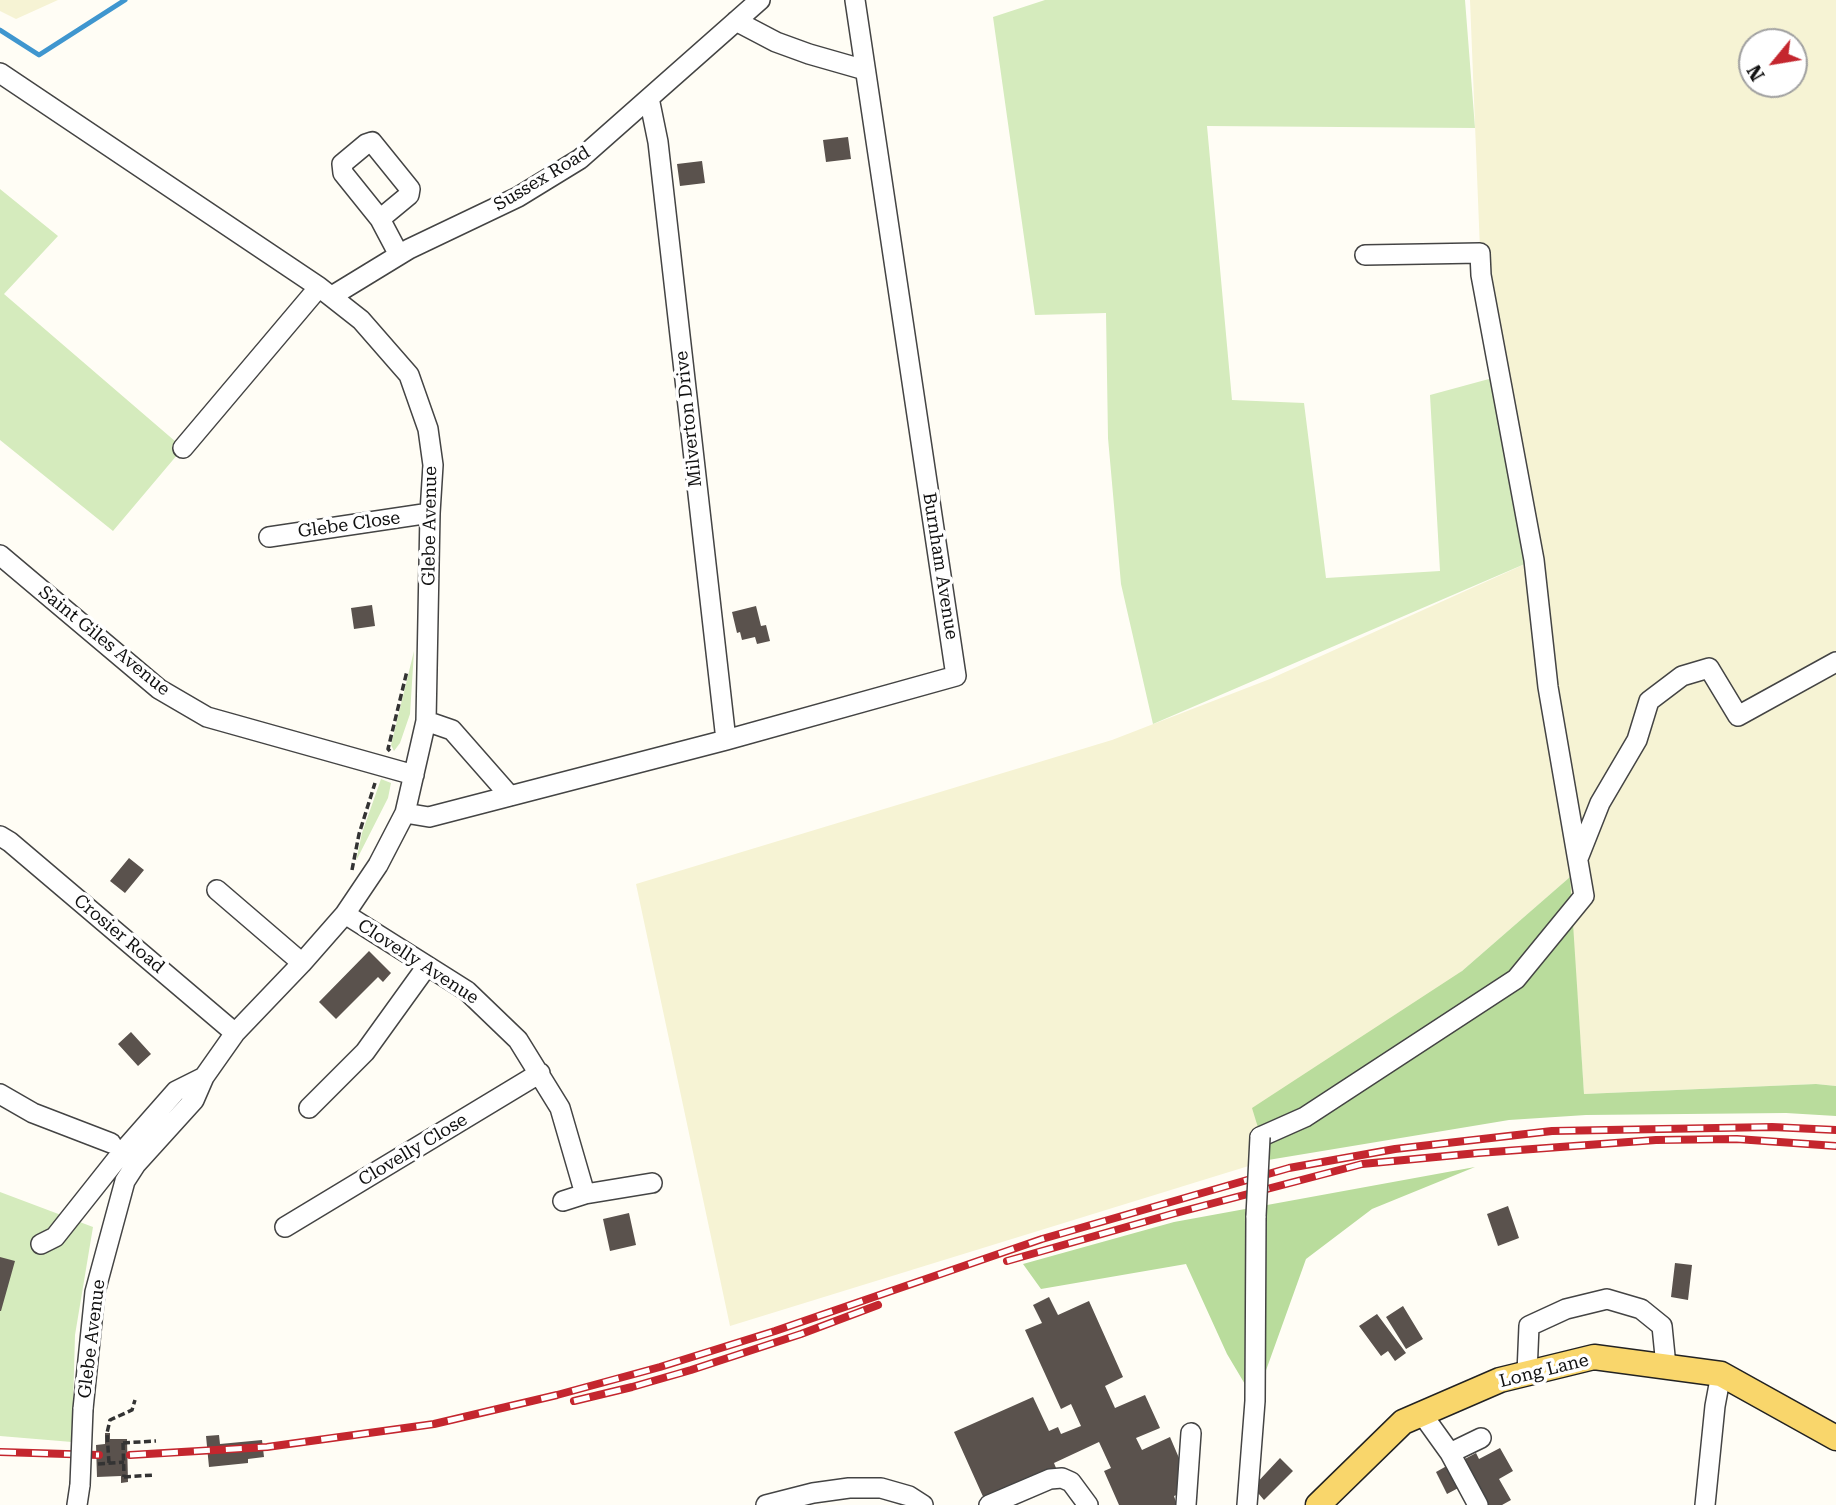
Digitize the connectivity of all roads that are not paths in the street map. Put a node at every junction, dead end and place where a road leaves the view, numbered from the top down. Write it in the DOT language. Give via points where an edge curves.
graph roads {
  1 [pos="761,0"];
  2 [pos="855,0"];
  3 [pos="736,22"];
  4 [pos="865,70"];
  5 [pos="0,73"];
  6 [pos="649,98"];
  7 [pos="380,219"];
  8 [pos="399,255"];
  9 [pos="1365,255"];
  10 [pos="325,292"];
  11 [pos="183,448"];
  12 [pos="429,513"];
  13 [pos="269,537"];
  14 [pos="0,555"];
  15 [pos="1836,662"];
  16 [pos="426,721"];
  17 [pos="726,740"];
  18 [pos="414,775"];
  19 [pos="510,796"];
  20 [pos="405,813"];
  21 [pos="0,836"];
  22 [pos="1579,857"];
  23 [pos="218,890"];
  24 [pos="345,914"];
  25 [pos="302,964"];
  26 [pos="427,966"];
  27 [pos="235,1034"];
  28 [pos="540,1073"];
  29 [pos="204,1077"];
  30 [pos="0,1094"];
  31 [pos="309,1108"];
  32 [pos="111,1143"];
  33 [pos="652,1183"];
  34 [pos="585,1194"];
  35 [pos="563,1201"];
  36 [pos="285,1227"];
  37 [pos="41,1244"];
  38 [pos="1666,1366"];
  39 [pos="1528,1373"];
  40 [pos="1721,1374"];
  41 [pos="1422,1414"];
  42 [pos="1191,1433"];
  43 [pos="1480,1438"];
  44 [pos="1836,1438"];
  45 [pos="1450,1453"];
  46 [pos="79,1495"];
  47 [pos="766,1505"];
  48 [pos="923,1505"];
  49 [pos="989,1505"];
  50 [pos="1088,1505"];
  51 [pos="1186,1505"];
  52 [pos="1247,1505"];
  53 [pos="1318,1505"];
  54 [pos="1478,1505"];
  55 [pos="1705,1505"];
  1 -- 3 [label="street, Sussex Road"];
  2 -- 4 [label="street, Burnham Avenue"];
  3 -- 4 [label="street" via="776,42"];
  3 -- 6 [label="street, Sussex Road"];
  4 -- 17 [label="street, Burnham Avenue" via="956,676"];
  5 -- 10 [label="street, Glebe Avenue"];
  6 -- 8 [label="street, Sussex Road" via="580,159 518,197"];
  6 -- 17 [label="street, Milverton Drive" via="658,142"];
  7 -- 8 [label="street"];
  8 -- 10 [label="street, Sussex Road"];
  9 -- 22 [label="street" via="1480,253 1534,559 1548,687"];
  10 -- 11 [label="street, Sussex Road"];
  10 -- 12 [label="street, Glebe Avenue" via="361,320 409,375 428,429 433,465"];
  12 -- 13 [label="street, Glebe Close"];
  12 -- 16 [label="street, Glebe Avenue"];
  14 -- 18 [label="street, Saint Giles Avenue" via="159,689 207,717"];
  15 -- 22 [label="street" via="1738,716 1709,668 1682,676 1649,701 1637,740 1600,803"];
  16 -- 18 [label="street, Glebe Avenue"];
  16 -- 19 [label="street" via="452,730"];
  17 -- 19 [label="street, Burnham Avenue"];
  18 -- 20 [label="street, Glebe Avenue"];
  19 -- 20 [label="street, Burnham Avenue" via="429,817"];
  20 -- 24 [label="street, Glebe Avenue"];
  21 -- 27 [label="street, Crosier Road"];
  22 -- 52 [label="street, bridge" via="1584,897 1516,979 1305,1117 1260,1137 1255,1401"];
  23 -- 25 [label="street"];
  24 -- 25 [label="street, Glebe Avenue"];
  24 -- 26 [label="street, Clovelly Avenue"];
  25 -- 27 [label="street, Glebe Avenue"];
  26 -- 28 [label="street, Clovelly Avenue" via="495,1015"];
  26 -- 31 [label="street" via="365,1052"];
  27 -- 29 [label="street, Glebe Avenue"];
  28 -- 34 [label="street, Clovelly Avenue" via="560,1108"];
  28 -- 36 [label="street, Clovelly Close"];
  29 -- 37 [label="street, Glebe Avenue" via="176,1091 55,1237"];
  29 -- 46 [label="street, Glebe Avenue, bridge" via="194,1100 125,1181 95,1292"];
  30 -- 32 [label="street" via="33,1113"];
  33 -- 34 [label="street"];
  34 -- 35 [label="street"];
  38 -- 39 [label="main road, Long Lane" via="1594,1357"];
  38 -- 39 [label="street" via="1662,1326 1641,1308 1607,1299 1566,1309 1529,1326"];
  38 -- 40 [label="main road, Long Lane"];
  39 -- 41 [label="main road, Long Lane" via="1500,1380"];
  40 -- 44 [label="main road, Long Lane"];
  40 -- 55 [label="street"];
  41 -- 45 [label="street"];
  41 -- 53 [label="main road, Long Lane" via="1403,1422"];
  42 -- 51 [label="street"];
  43 -- 45 [label="street"];
  45 -- 54 [label="street"];
  47 -- 48 [label="street" via="849,1488 881,1488"];
  49 -- 50 [label="street" via="1062,1478 1071,1482"];
}
